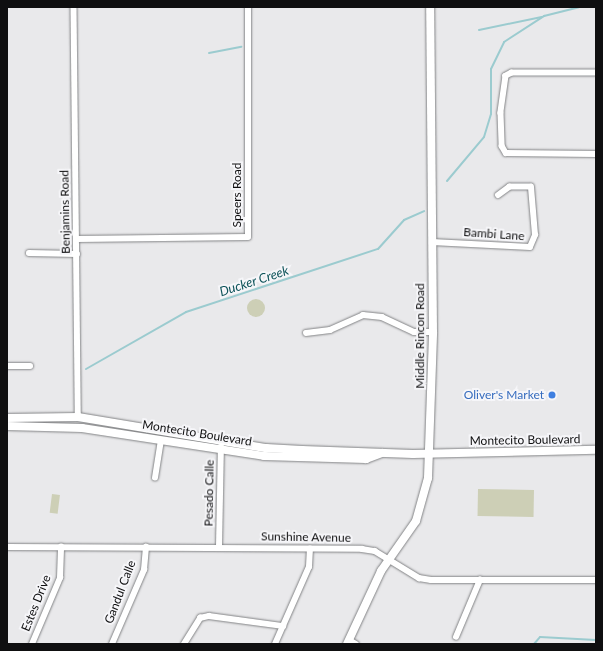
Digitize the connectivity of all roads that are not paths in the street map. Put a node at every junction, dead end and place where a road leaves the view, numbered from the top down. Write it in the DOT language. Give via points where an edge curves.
graph roads {
  1 [pos="74,7"];
  2 [pos="248,7"];
  3 [pos="430,7"];
  4 [pos="596,73"];
  5 [pos="596,154"];
  6 [pos="499,195"];
  7 [pos="77,239"];
  8 [pos="432,242"];
  9 [pos="29,253"];
  10 [pos="77,254"];
  11 [pos="433,332"];
  12 [pos="306,333"];
  13 [pos="7,366"];
  14 [pos="30,366"];
  15 [pos="78,417"];
  16 [pos="7,418"];
  17 [pos="7,426"];
  18 [pos="161,440"];
  19 [pos="221,445"];
  20 [pos="596,450"];
  21 [pos="430,453"];
  22 [pos="155,478"];
  23 [pos="7,547"];
  24 [pos="61,547"];
  25 [pos="146,547"];
  26 [pos="219,547"];
  27 [pos="310,549"];
  28 [pos="389,559"];
  29 [pos="480,580"];
  30 [pos="596,580"];
  31 [pos="283,626"];
  32 [pos="456,637"];
  33 [pos="351,643"];
  34 [pos="32,644"];
  35 [pos="112,644"];
  36 [pos="184,644"];
  37 [pos="275,644"];
  1 -- 7 [label="street, Benjamins Road"];
  2 -- 7 [label="street, Speers Road" via="248,237"];
  3 -- 8 [label="main road, Middle Rincon Road"];
  4 -- 5 [label="street" via="506,76 501,113 502,146 509,154"];
  6 -- 8 [label="street, Bambi Lane" via="510,187 531,187 535,235 530,247"];
  7 -- 10 [label="street, Benjamins Road"];
  8 -- 11 [label="main road, Middle Rincon Road"];
  9 -- 10 [label="street"];
  10 -- 15 [label="street, Benjamins Road"];
  11 -- 12 [label="street" via="414,332 382,317 363,315 330,330"];
  11 -- 21 [label="main road, Middle Rincon Road"];
  13 -- 14 [label="street"];
  15 -- 16 [label="main road, Montecito Boulevard"];
  15 -- 19 [label="main road, Montecito Boulevard"];
  17 -- 18 [label="main road, Montecito Boulevard" via="82,428"];
  18 -- 19 [label="main road, Montecito Boulevard"];
  18 -- 22 [label="street"];
  19 -- 21 [label="main road, Montecito Boulevard" via="310,458 366,459 382,453"];
  19 -- 26 [label="street, Pesado Calle"];
  20 -- 21 [label="main road, Montecito Boulevard"];
  21 -- 28 [label="main road, Middle Rincon Road" via="423,506"];
  23 -- 24 [label="street, Sunshine Avenue"];
  24 -- 25 [label="street, Sunshine Avenue"];
  24 -- 34 [label="street, Estes Drive" via="60,578"];
  25 -- 26 [label="street, Sunshine Avenue"];
  25 -- 35 [label="street, Gandul Calle" via="144,570"];
  26 -- 27 [label="street, Sunshine Avenue"];
  27 -- 28 [label="street, Sunshine Avenue" via="362,549"];
  27 -- 31 [label="street" via="308,567"];
  28 -- 29 [label="street, Sunshine Avenue" via="419,578"];
  28 -- 33 [label="main road, Middle Rincon Road"];
  29 -- 30 [label="street, Sunshine Avenue"];
  29 -- 32 [label="street"];
  31 -- 36 [label="street" via="209,616 200,618"];
  31 -- 37 [label="street"];
}
